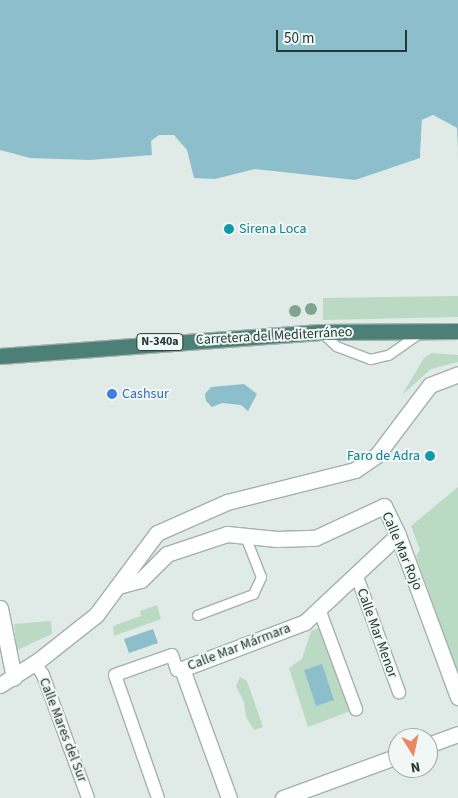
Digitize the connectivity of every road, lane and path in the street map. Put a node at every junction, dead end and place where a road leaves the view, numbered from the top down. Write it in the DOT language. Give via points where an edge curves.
graph roads {
  1 [pos="422,331"];
  2 [pos="458,331"];
  3 [pos="320,332"];
  4 [pos="0,356"];
  5 [pos="458,374"];
  6 [pos="398,535"];
  7 [pos="245,536"];
  8 [pos="356,574"];
  9 [pos="118,586"];
  10 [pos="0,608"];
  11 [pos="319,609"];
  12 [pos="197,616"];
  13 [pos="35,663"];
  14 [pos="182,669"];
  15 [pos="14,678"];
  16 [pos="0,685"];
  17 [pos="399,692"];
  18 [pos="458,697"];
  19 [pos="356,709"];
  20 [pos="458,734"];
  21 [pos="438,741"];
  22 [pos="388,760"];
  23 [pos="88,798"];
  24 [pos="158,798"];
  25 [pos="229,798"];
  26 [pos="283,798"];
  1 -- 2 [label="highway, Carretera del Mediterráneo / N-340a"];
  1 -- 3 [label="highway, Carretera del Mediterráneo / N-340a"];
  1 -- 3 [label="lane" via="394,352 370,359 336,346"];
  3 -- 4 [label="highway, Carretera del Mediterráneo / N-340a"];
  5 -- 9 [label="street" via="430,386 378,455 356,470 227,502 157,533"];
  6 -- 7 [label="street, Calle Mar Rojo" via="384,506 315,538"];
  6 -- 8 [label="street, Calle Mar Mármara"];
  6 -- 18 [label="street, Calle Mar Rojo"];
  7 -- 9 [label="street, Calle Mar Rojo" via="227,534 167,554 140,580"];
  7 -- 12 [label="lane" via="261,577 253,594"];
  8 -- 11 [label="street, Calle Mar Mármara"];
  8 -- 17 [label="street, Calle Mar Menor"];
  9 -- 13 [label="street" via="96,615"];
  10 -- 15 [label="street"];
  11 -- 14 [label="street, Calle Mar Mármara" via="305,622"];
  11 -- 19 [label="street"];
  13 -- 15 [label="street"];
  13 -- 23 [label="street, Calle Mares del Sur" via="43,676"];
  14 -- 24 [label="street" via="177,670 172,655 115,675"];
  14 -- 25 [label="street, Calle Mar Mármara"];
  15 -- 16 [label="street"];
  20 -- 21 [label="street"];
  22 -- 26 [label="street"];
}
